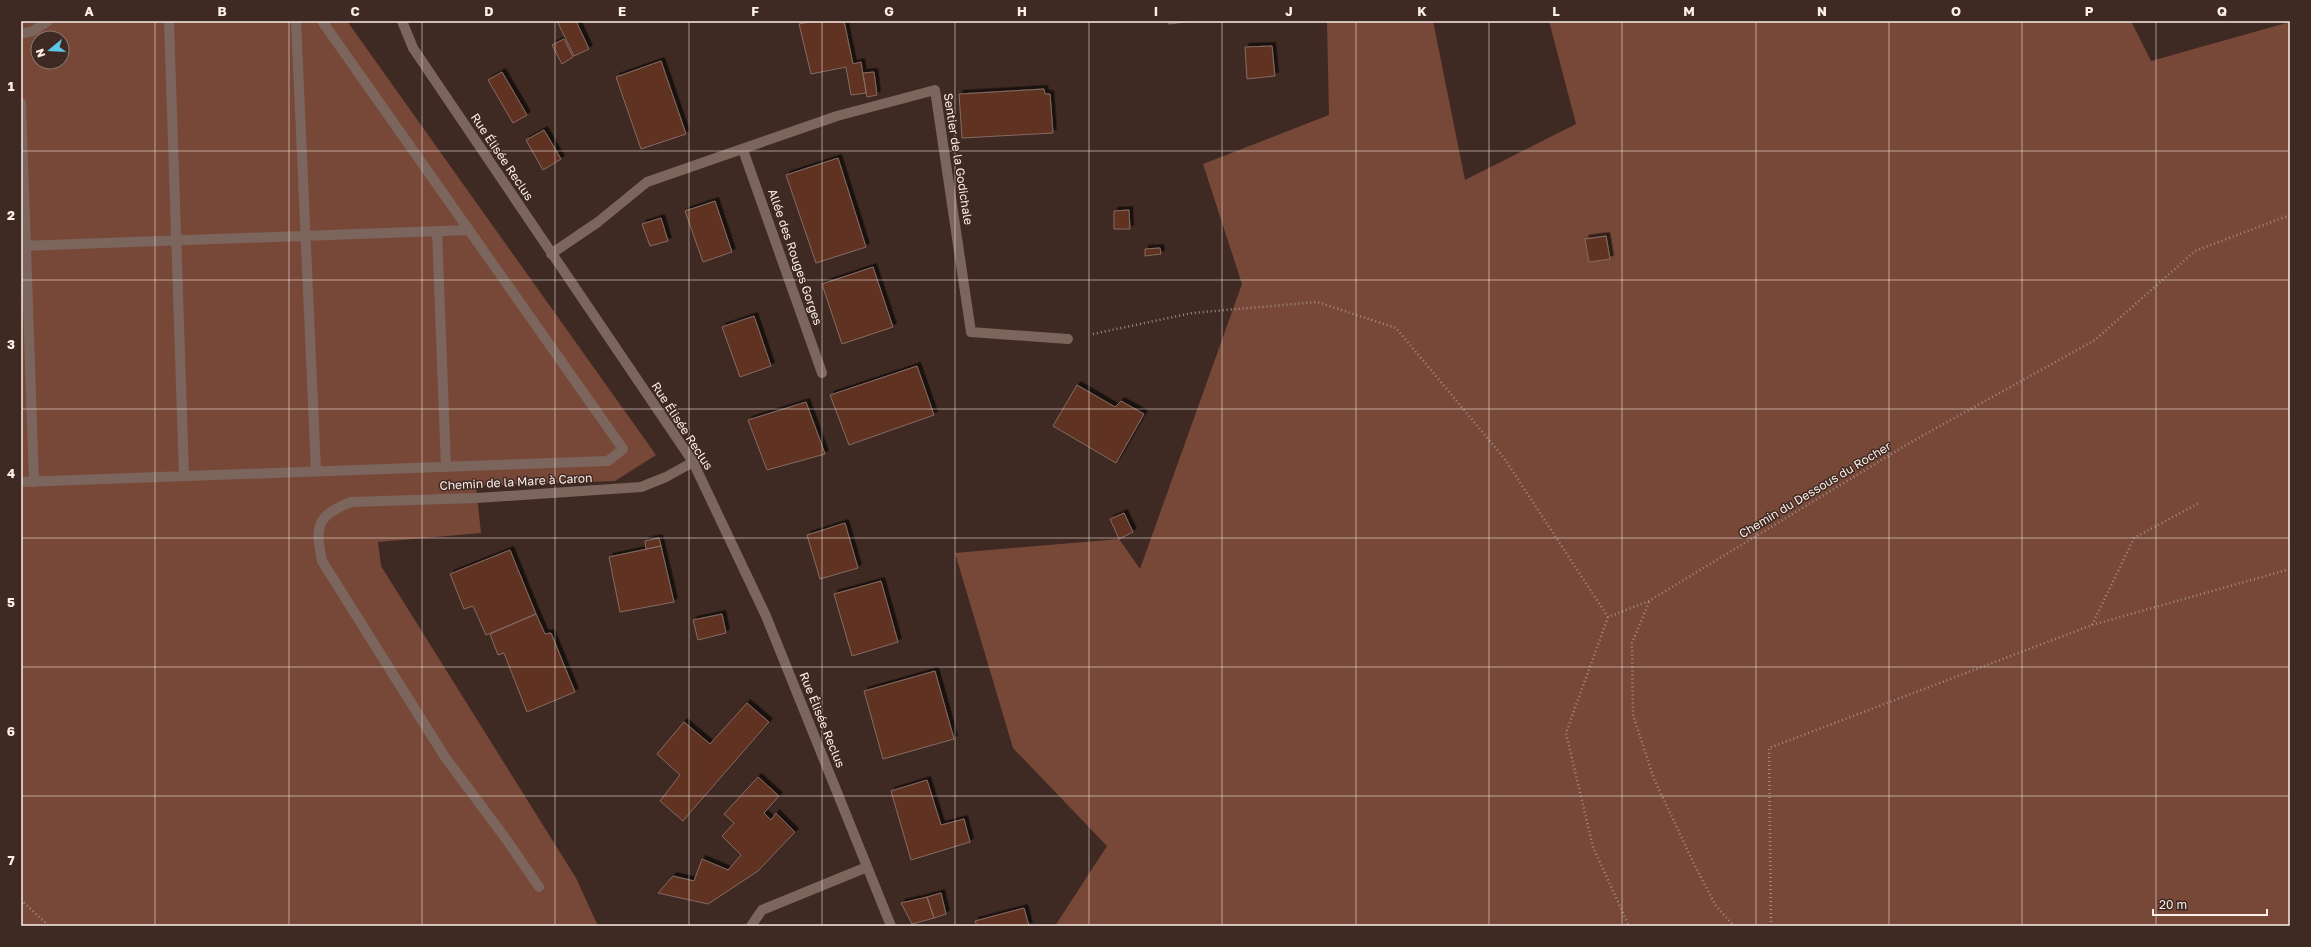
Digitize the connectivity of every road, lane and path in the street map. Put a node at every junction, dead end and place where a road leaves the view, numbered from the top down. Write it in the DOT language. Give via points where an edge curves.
graph roads {
  1 [pos="48,21"];
  2 [pos="169,21"];
  3 [pos="296,21"];
  4 [pos="322,21"];
  5 [pos="402,21"];
  6 [pos="21,34"];
  7 [pos="21,103"];
  8 [pos="743,150"];
  9 [pos="2290,216"];
  10 [pos="469,230"];
  11 [pos="437,232"];
  12 [pos="306,236"];
  13 [pos="176,241"];
  14 [pos="24,246"];
  15 [pos="551,254"];
  16 [pos="1068,339"];
  17 [pos="822,373"];
  18 [pos="693,462"];
  19 [pos="446,467"];
  20 [pos="316,472"];
  21 [pos="184,476"];
  22 [pos="21,482"];
  23 [pos="34,482"];
  24 [pos="2200,503"];
  25 [pos="2290,569"];
  26 [pos="1649,601"];
  27 [pos="1608,617"];
  28 [pos="2092,625"];
  29 [pos="867,867"];
  30 [pos="539,887"];
  31 [pos="21,900"];
  32 [pos="49,926"];
  33 [pos="751,926"];
  34 [pos="891,926"];
  35 [pos="1629,926"];
  36 [pos="1734,926"];
  37 [pos="1771,926"];
  1 -- 6 [label="street" via="33,31"];
  2 -- 13 [label="street"];
  3 -- 12 [label="street"];
  4 -- 10 [label="street"];
  5 -- 15 [label="street, Rue Élisée Reclus" via="413,48"];
  7 -- 14 [label="street"];
  8 -- 15 [label="street, Sentier de la Godichale" via="647,182 598,222"];
  8 -- 16 [label="street, Sentier de la Godichale" via="837,116 935,90 971,332"];
  8 -- 17 [label="street, Allée des Rouges Gorges"];
  9 -- 26 [label="path, Chemin du Dessous du Rocher" via="2195,251 2095,340 1913,440"];
  10 -- 11 [label="street"];
  10 -- 19 [label="street" via="623,449 608,461"];
  11 -- 12 [label="street"];
  11 -- 19 [label="street"];
  12 -- 13 [label="street"];
  12 -- 20 [label="street"];
  13 -- 14 [label="street"];
  13 -- 21 [label="street"];
  14 -- 23 [label="street"];
  15 -- 18 [label="street, Rue Élisée Reclus"];
  16 -- 27 [label="path" via="1192,312 1317,302 1396,328 1504,458"];
  18 -- 29 [label="street, Rue Élisée Reclus" via="766,616"];
  18 -- 30 [label="street, Chemin de la Mare à Caron" via="641,487 477,498 351,502 323,517 319,528 322,561 445,757"];
  19 -- 20 [label="street"];
  20 -- 21 [label="street"];
  21 -- 23 [label="street"];
  22 -- 23 [label="street"];
  24 -- 28 [label="path" via="2134,538"];
  25 -- 28 [label="path"];
  26 -- 27 [label="path, Chemin du Dessous du Rocher"];
  26 -- 36 [label="path" via="1632,642 1633,715 1654,779 1689,853 1716,906"];
  27 -- 35 [label="path" via="1566,732 1593,847"];
  28 -- 37 [label="path" via="1770,748"];
  29 -- 33 [label="street" via="762,910"];
  29 -- 34 [label="street, Rue Élisée Reclus"];
  31 -- 32 [label="path"];
}
